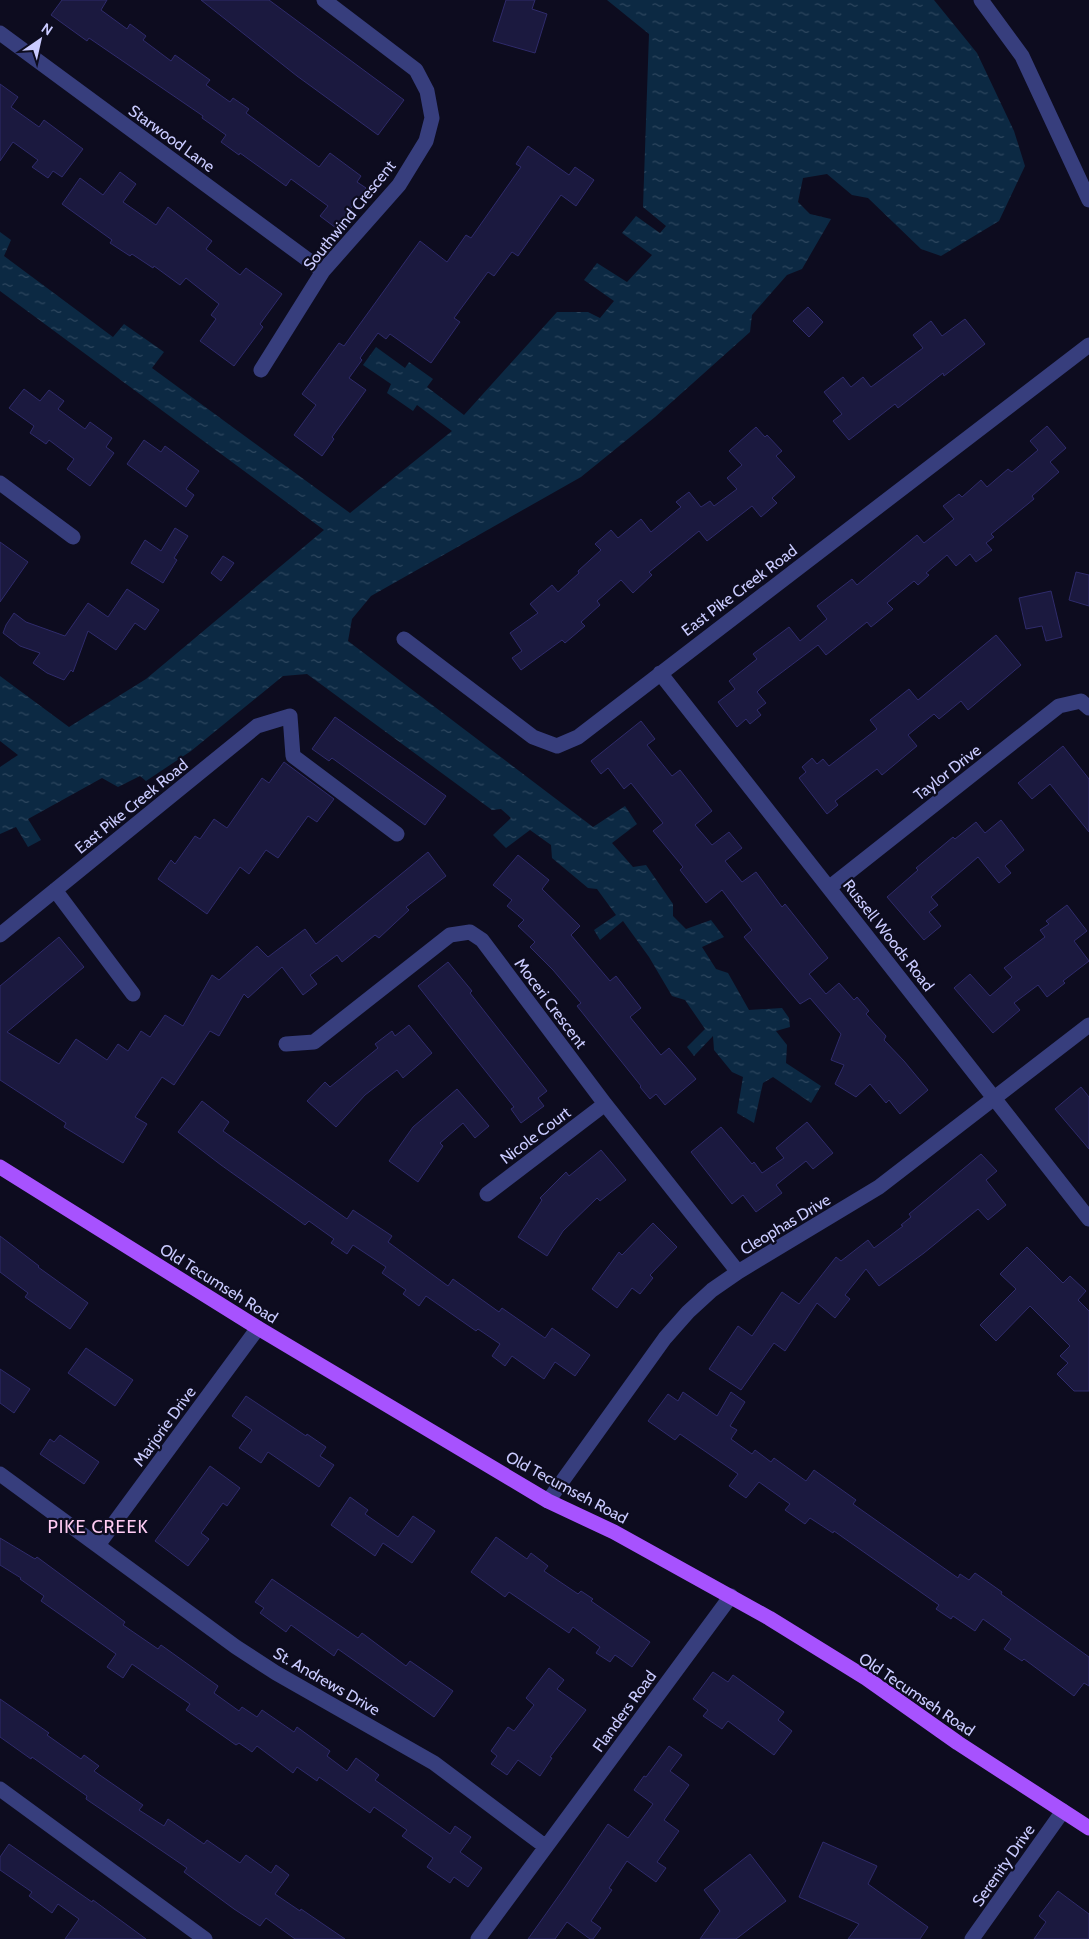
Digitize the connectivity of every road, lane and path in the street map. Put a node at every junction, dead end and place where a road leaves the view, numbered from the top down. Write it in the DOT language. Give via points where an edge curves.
graph roads {
  1 [pos="324,0"];
  2 [pos="981,0"];
  3 [pos="0,33"];
  4 [pos="1089,200"];
  5 [pos="323,271"];
  6 [pos="1089,345"];
  7 [pos="260,370"];
  8 [pos="0,484"];
  9 [pos="73,537"];
  10 [pos="404,640"];
  11 [pos="660,673"];
  12 [pos="1089,708"];
  13 [pos="397,834"];
  14 [pos="830,887"];
  15 [pos="55,890"];
  16 [pos="0,935"];
  17 [pos="134,994"];
  18 [pos="1089,1025"];
  19 [pos="286,1044"];
  20 [pos="994,1099"];
  21 [pos="604,1104"];
  22 [pos="0,1167"];
  23 [pos="487,1194"];
  24 [pos="1089,1219"];
  25 [pos="738,1272"];
  26 [pos="258,1328"];
  27 [pos="0,1474"];
  28 [pos="548,1501"];
  29 [pos="98,1545"];
  30 [pos="731,1596"];
  31 [pos="0,1789"];
  32 [pos="1063,1811"];
  33 [pos="1089,1828"];
  34 [pos="546,1847"];
  35 [pos="205,1939"];
  36 [pos="478,1939"];
  37 [pos="972,1939"];
  1 -- 5 [label="street, Southwind Crescent" via="416,70 427,91 432,118 426,142 400,185"];
  2 -- 4 [label="street" via="1022,56"];
  3 -- 5 [label="street, Starwood Lane"];
  5 -- 7 [label="street, Southwind Crescent"];
  6 -- 11 [label="street, East Pike Creek Road"];
  8 -- 9 [label="street"];
  10 -- 11 [label="street, East Pike Creek Road" via="533,737 557,746 578,737"];
  11 -- 14 [label="street, Russell Woods Road"];
  12 -- 14 [label="street, Taylor Drive" via="1081,701 1059,706"];
  13 -- 15 [label="street, East Pike Creek Road" via="293,756 290,716 257,726"];
  14 -- 20 [label="street, Russell Woods Road"];
  15 -- 16 [label="street, East Pike Creek Road"];
  15 -- 17 [label="street"];
  18 -- 20 [label="street, Cleophas Drive"];
  19 -- 21 [label="street, Moceri Crescent" via="314,1042 450,935 470,932 482,940"];
  20 -- 24 [label="street, Russell Woods Road"];
  20 -- 25 [label="street, Cleophas Drive" via="879,1187"];
  21 -- 23 [label="street, Nicole Court"];
  21 -- 25 [label="street, Moceri Crescent"];
  22 -- 26 [label="main road, Old Tecumseh Road"];
  25 -- 28 [label="street, Cleophas Drive" via="712,1290 665,1338"];
  26 -- 28 [label="main road, Old Tecumseh Road"];
  26 -- 29 [label="street, Marjorie Drive"];
  27 -- 29 [label="street, St. Andrews Drive"];
  28 -- 30 [label="main road, Old Tecumseh Road" via="614,1532"];
  29 -- 34 [label="street, St. Andrews Drive" via="276,1673 434,1763"];
  30 -- 32 [label="main road, Old Tecumseh Road" via="866,1678"];
  30 -- 34 [label="street, Flanders Road"];
  31 -- 35 [label="street"];
  32 -- 33 [label="main road, Old Tecumseh Road"];
  32 -- 37 [label="street, Serenity Drive"];
  34 -- 36 [label="street"];
}
